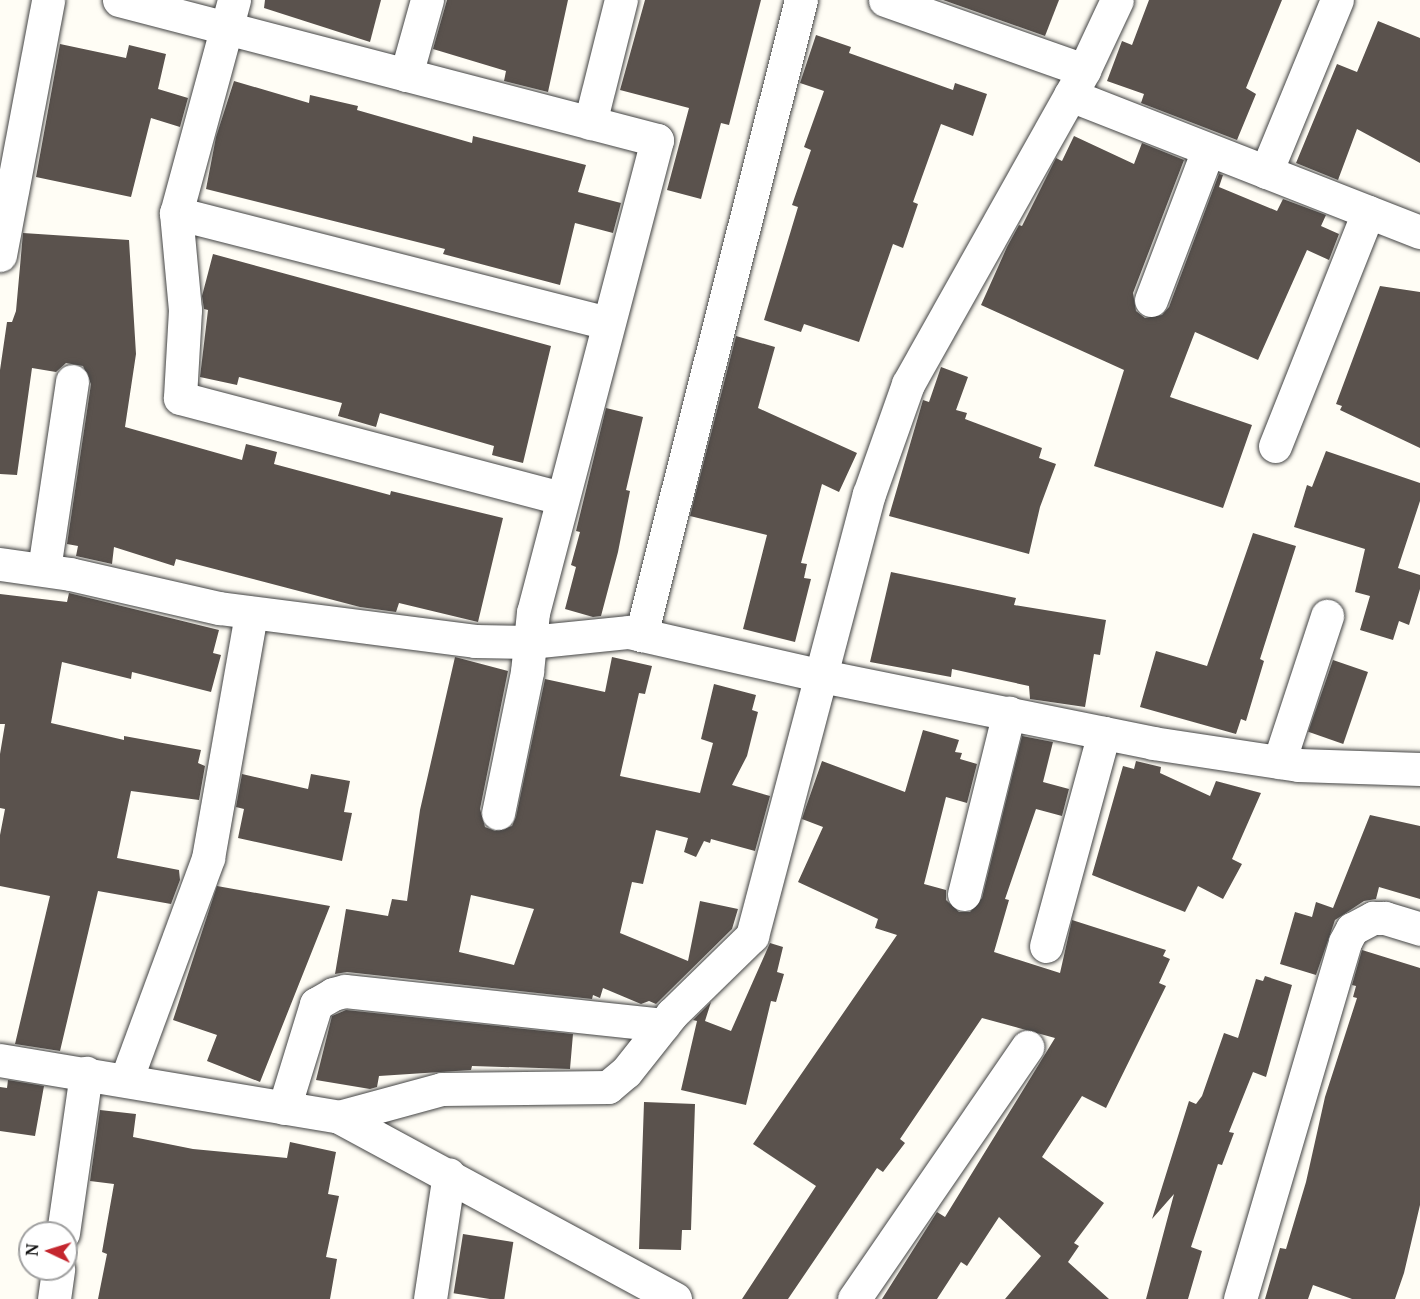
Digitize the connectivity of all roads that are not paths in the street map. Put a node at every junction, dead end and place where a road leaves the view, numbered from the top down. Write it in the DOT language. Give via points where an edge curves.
graph roads {
  1 [pos="48,0"];
  2 [pos="119,0"];
  3 [pos="427,0"];
  4 [pos="621,0"];
  5 [pos="801,0"];
  6 [pos="1118,0"];
  7 [pos="1337,0"];
  8 [pos="902,3"];
  9 [pos="231,14"];
  10 [pos="406,75"];
  11 [pos="1077,82"];
  12 [pos="590,123"];
  13 [pos="1208,150"];
  14 [pos="1266,172"];
  15 [pos="1368,212"];
  16 [pos="176,213"];
  17 [pos="1420,232"];
  18 [pos="0,255"];
  19 [pos="1152,300"];
  20 [pos="608,323"];
  21 [pos="72,381"];
  22 [pos="1275,446"];
  23 [pos="561,498"];
  24 [pos="0,564"];
  25 [pos="44,569"];
  26 [pos="251,613"];
  27 [pos="1327,616"];
  28 [pos="641,635"];
  29 [pos="530,642"];
  30 [pos="822,676"];
  31 [pos="1009,712"];
  32 [pos="1104,733"];
  33 [pos="1279,762"];
  34 [pos="1420,769"];
  35 [pos="498,813"];
  36 [pos="963,894"];
  37 [pos="1420,929"];
  38 [pos="1046,946"];
  39 [pos="663,1025"];
  40 [pos="1027,1047"];
  41 [pos="0,1060"];
  42 [pos="86,1073"];
  43 [pos="126,1080"];
  44 [pos="284,1108"];
  45 [pos="339,1117"];
  46 [pos="449,1174"];
  47 [pos="65,1221"];
  48 [pos="56,1281"];
  49 [pos="54,1299"];
  50 [pos="430,1299"];
  51 [pos="675,1299"];
  52 [pos="854,1299"];
  53 [pos="1240,1299"];
  1 -- 18 [label="street"];
  2 -- 9 [label="street"];
  3 -- 10 [label="street"];
  4 -- 12 [label="street"];
  5 -- 28 [label="street"];
  6 -- 11 [label="street"];
  7 -- 14 [label="street"];
  8 -- 11 [label="street"];
  9 -- 10 [label="street"];
  9 -- 16 [label="street"];
  10 -- 12 [label="street"];
  11 -- 13 [label="street"];
  11 -- 30 [label="street" via="908,384 869,494"];
  12 -- 20 [label="street" via="657,140"];
  13 -- 14 [label="street"];
  13 -- 19 [label="street"];
  14 -- 15 [label="street"];
  15 -- 17 [label="street"];
  15 -- 22 [label="street"];
  16 -- 20 [label="street"];
  16 -- 23 [label="street" via="185,310 180,398"];
  20 -- 23 [label="street"];
  21 -- 25 [label="street"];
  23 -- 29 [label="street"];
  24 -- 25 [label="street"];
  25 -- 26 [label="street"];
  26 -- 29 [label="street" via="475,641"];
  26 -- 43 [label="street" via="208,858"];
  27 -- 33 [label="street"];
  28 -- 29 [label="street" via="629,632"];
  28 -- 30 [label="street"];
  29 -- 35 [label="street"];
  30 -- 31 [label="street"];
  30 -- 39 [label="street" via="752,936"];
  31 -- 32 [label="street"];
  31 -- 36 [label="street"];
  32 -- 33 [label="street"];
  32 -- 38 [label="street"];
  33 -- 34 [label="street"];
  37 -- 53 [label="street" via="1373,918 1352,929 1345,942"];
  39 -- 44 [label="street" via="345,992 333,994 316,1004"];
  39 -- 45 [label="street" via="632,1065 608,1087 442,1089"];
  40 -- 52 [label="street"];
  41 -- 42 [label="street"];
  42 -- 43 [label="street"];
  42 -- 47 [label="street"];
  43 -- 44 [label="street"];
  44 -- 45 [label="street"];
  45 -- 46 [label="street"];
  46 -- 50 [label="street"];
  46 -- 51 [label="street"];
  48 -- 49 [label="street"];
}
